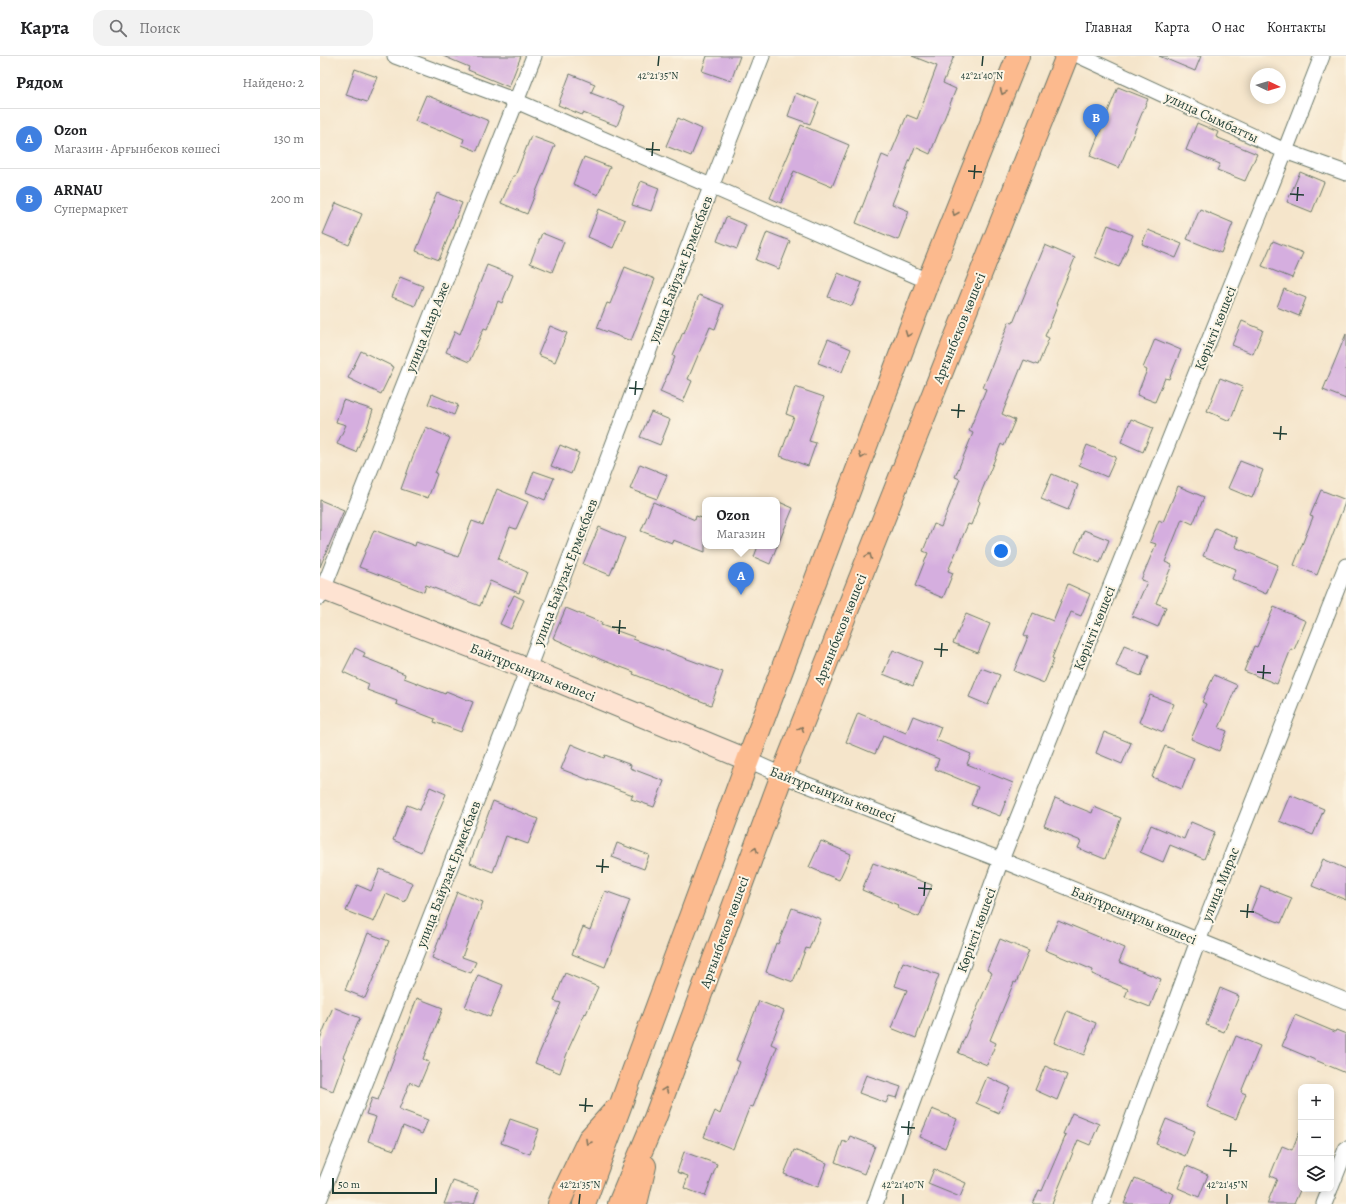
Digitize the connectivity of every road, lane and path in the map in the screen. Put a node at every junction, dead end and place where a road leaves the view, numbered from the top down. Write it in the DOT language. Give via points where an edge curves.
graph roads {
  1 [pos="395,56"];
  2 [pos="534,56"];
  3 [pos="762,56"];
  4 [pos="1018,56"];
  5 [pos="1067,56"];
  6 [pos="1080,56"];
  7 [pos="1322,56"];
  8 [pos="516,101"];
  9 [pos="1286,151"];
  10 [pos="1346,173"];
  11 [pos="711,187"];
  12 [pos="928,281"];
  13 [pos="1346,566"];
  14 [pos="321,591"];
  15 [pos="528,670"];
  16 [pos="748,760"];
  17 [pos="782,775"];
  18 [pos="1001,860"];
  19 [pos="1198,941"];
  20 [pos="1346,1001"];
  21 [pos="623,1101"];
  22 [pos="654,1118"];
  23 [pos="1346,1149"];
  24 [pos="1334,1180"];
  25 [pos="1329,1192"];
  26 [pos="320,1198"];
  27 [pos="559,1204"];
  28 [pos="584,1204"];
  29 [pos="618,1204"];
  30 [pos="636,1204"];
  31 [pos="875,1204"];
  32 [pos="1101,1204"];
  33 [pos="1324,1204"];
  1 -- 8 [label="street"];
  2 -- 8 [label="street, улица Анар Аже"];
  3 -- 11 [label="street, улица Байузак Ермекбаев"];
  4 -- 12 [label="main road, one-way"];
  17 -- 5 [label="main road, Арғынбеков көшесі, one-way"];
  6 -- 9 [label="street, улица Сымбатты"];
  7 -- 9 [label="street, Көрікті көшесі"];
  8 -- 11 [label="street"];
  8 -- 14 [label="street, улица Анар Аже"];
  9 -- 10 [label="street, улица Сымбатты"];
  9 -- 18 [label="street, Көрікті көшесі"];
  11 -- 12 [label="street"];
  11 -- 15 [label="street, улица Байузак Ермекбаев"];
  12 -- 16 [label="main road, one-way"];
  13 -- 19 [label="street, улица Мирас"];
  14 -- 15 [label="main road, Байтұрсынұлы көшесі"];
  15 -- 16 [label="main road, Байтұрсынұлы көшесі"];
  15 -- 26 [label="street, улица Байузак Ермекбаев"];
  16 -- 17 [label="street, Байтұрсынұлы көшесі"];
  16 -- 21 [label="main road"];
  17 -- 18 [label="street, Байтұрсынұлы көшесі"];
  22 -- 17 [label="main road, Арғынбеков көшесі, one-way"];
  18 -- 19 [label="street, Байтұрсынұлы көшесі"];
  18 -- 31 [label="street, Көрікті көшесі"];
  19 -- 20 [label="street, Байтұрсынұлы көшесі"];
  19 -- 32 [label="street, улица Мирас"];
  21 -- 27 [label="main road, one-way" via="589,1139"];
  21 -- 28 [label="main road"];
  22 -- 29 [label="main road, Арғынбеков көшесі"];
  22 -- 30 [label="main road"];
  23 -- 24 [label="street"];
  25 -- 33 [label="street"];
}
